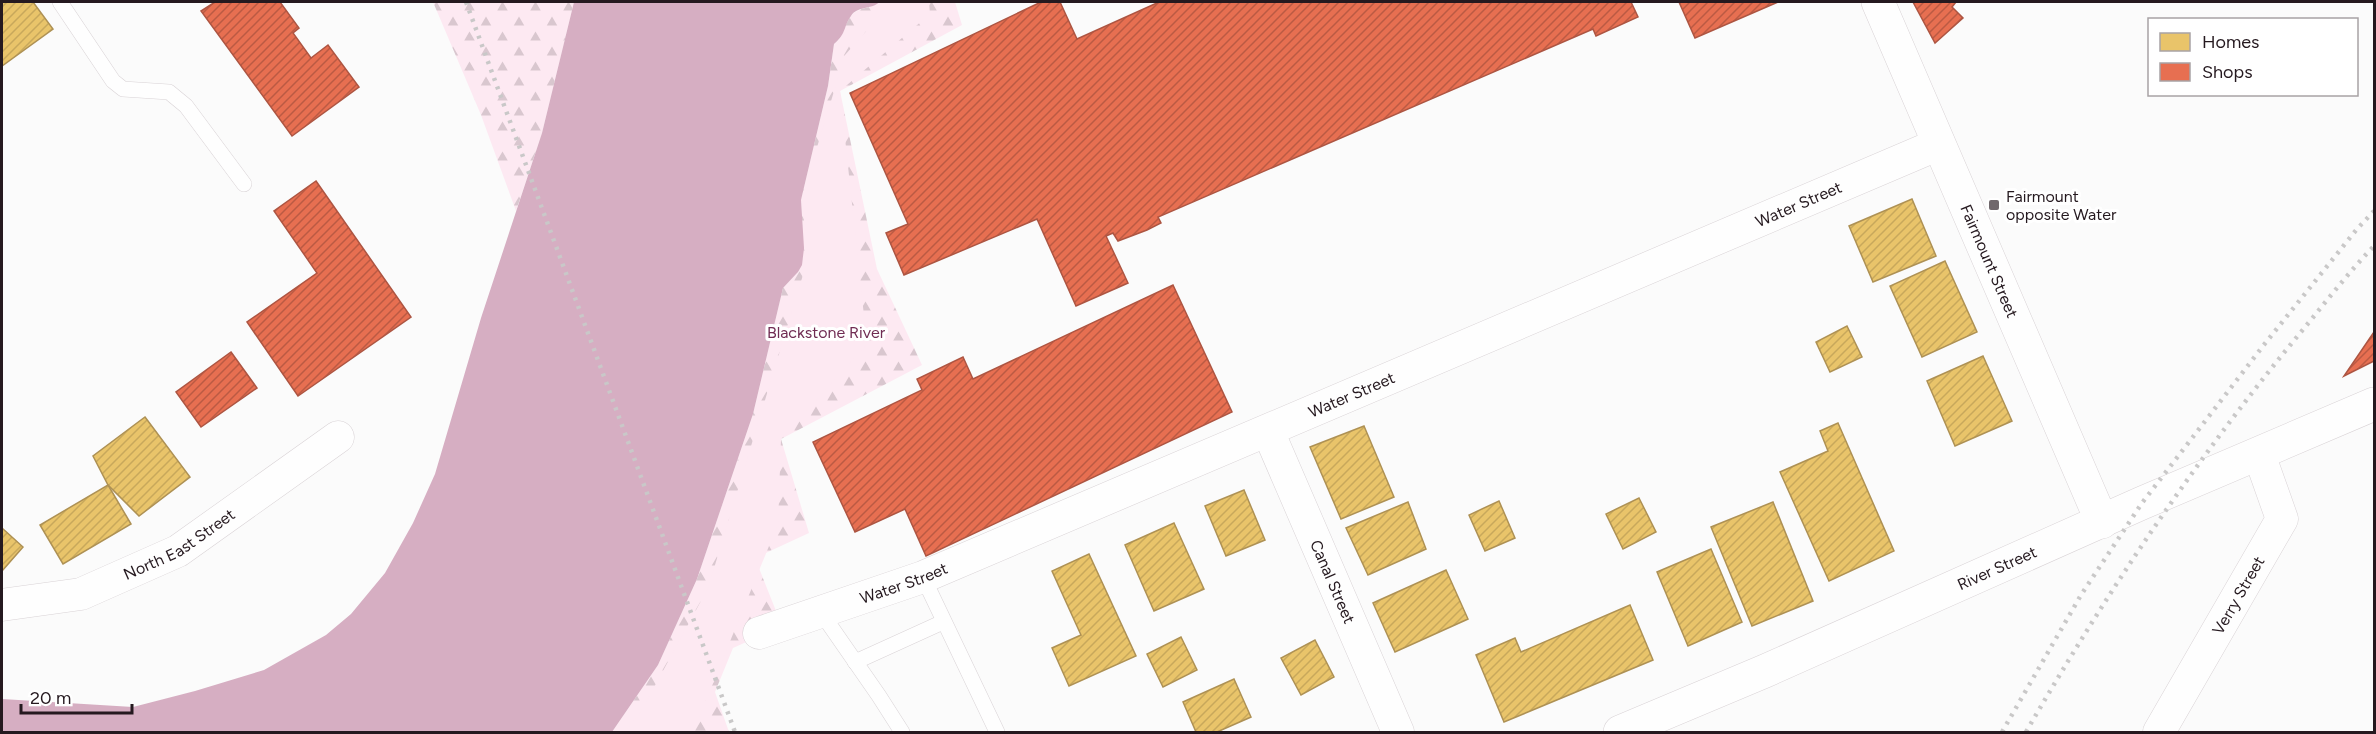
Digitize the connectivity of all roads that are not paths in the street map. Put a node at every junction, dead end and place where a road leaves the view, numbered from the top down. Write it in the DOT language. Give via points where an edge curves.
graph roads {
  1 [pos="60,2"];
  2 [pos="1878,2"];
  3 [pos="1939,144"];
  4 [pos="244,184"];
  5 [pos="2374,404"];
  6 [pos="1268,431"];
  7 [pos="338,437"];
  8 [pos="2259,454"];
  9 [pos="2102,522"];
  10 [pos="923,577"];
  11 [pos="2,605"];
  12 [pos="820,611"];
  13 [pos="943,622"];
  14 [pos="759,633"];
  15 [pos="855,662"];
  16 [pos="902,732"];
  17 [pos="997,732"];
  18 [pos="1398,732"];
  19 [pos="1620,732"];
  20 [pos="2159,732"];
  1 -- 4 [label="lane" via="113,81 123,89 169,92 186,106"];
  2 -- 3 [label="street, Fairmount Street"];
  3 -- 6 [label="street, Water Street"];
  3 -- 9 [label="street, Fairmount Street"];
  5 -- 8 [label="street, River Street"];
  6 -- 10 [label="street, Water Street"];
  6 -- 18 [label="street, Canal Street"];
  7 -- 11 [label="street, North East Street" via="178,551 81,594"];
  8 -- 9 [label="street, River Street"];
  8 -- 20 [label="street, Verry Street" via="2282,519"];
  9 -- 19 [label="street, River Street"];
  10 -- 12 [label="street, Water Street"];
  10 -- 13 [label="lane"];
  12 -- 14 [label="street, Water Street"];
  12 -- 15 [label="lane"];
  13 -- 15 [label="lane"];
  13 -- 17 [label="lane"];
  15 -- 16 [label="lane"];
}
